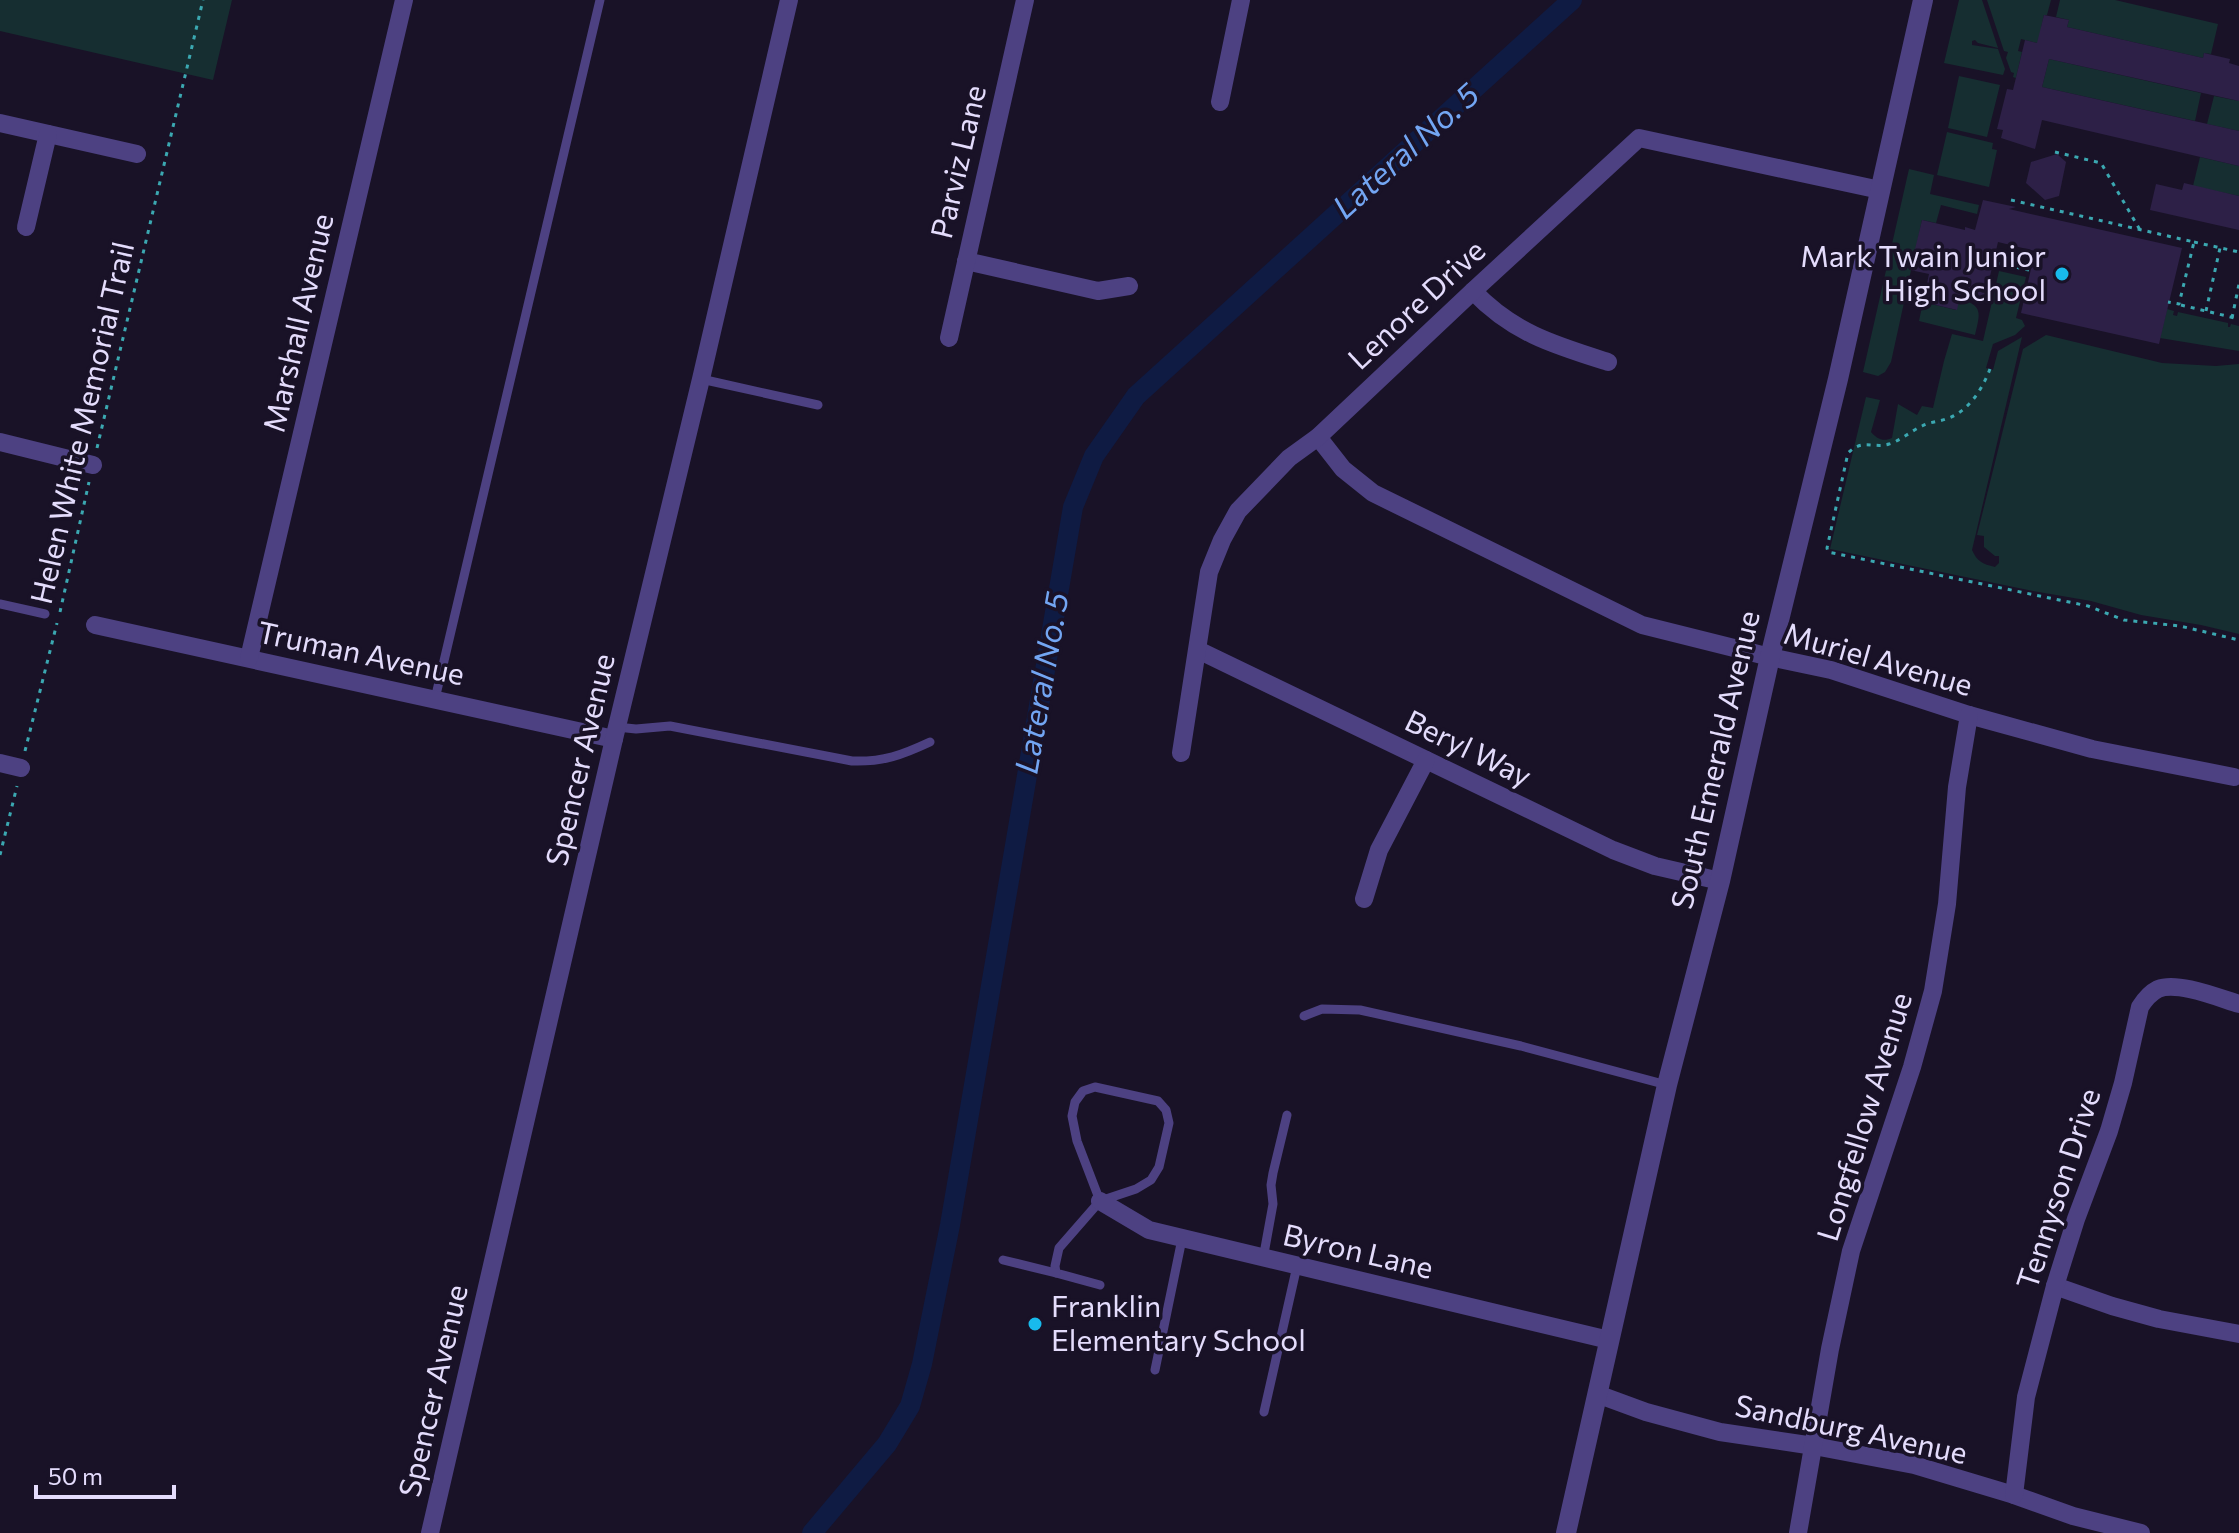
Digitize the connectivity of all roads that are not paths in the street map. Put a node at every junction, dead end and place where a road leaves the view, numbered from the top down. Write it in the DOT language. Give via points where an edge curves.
graph roads {
  1 [pos="404,0"];
  2 [pos="600,0"];
  3 [pos="789,0"];
  4 [pos="1025,0"];
  5 [pos="1241,0"];
  6 [pos="1923,0"];
  7 [pos="1220,102"];
  8 [pos="0,123"];
  9 [pos="48,134"];
  10 [pos="137,154"];
  11 [pos="1880,190"];
  12 [pos="26,227"];
  13 [pos="966,261"];
  14 [pos="1129,286"];
  15 [pos="1473,291"];
  16 [pos="949,338"];
  17 [pos="1608,362"];
  18 [pos="701,379"];
  19 [pos="818,405"];
  20 [pos="1318,437"];
  21 [pos="0,442"];
  22 [pos="93,465"];
  23 [pos="0,604"];
  24 [pos="45,614"];
  25 [pos="95,625"];
  26 [pos="1198,650"];
  27 [pos="1770,657"];
  28 [pos="249,658"];
  29 [pos="435,699"];
  30 [pos="1969,715"];
  31 [pos="615,733"];
  32 [pos="930,742"];
  33 [pos="1181,753"];
  34 [pos="1426,760"];
  35 [pos="0,763"];
  36 [pos="21,768"];
  37 [pos="2234,777"];
  38 [pos="1720,881"];
  39 [pos="1364,899"];
  40 [pos="2239,1004"];
  41 [pos="1304,1016"];
  42 [pos="1667,1085"];
  43 [pos="1287,1115"];
  44 [pos="1100,1201"];
  45 [pos="1182,1239"];
  46 [pos="1263,1259"];
  47 [pos="1003,1260"];
  48 [pos="1297,1266"];
  49 [pos="1056,1273"];
  50 [pos="1100,1285"];
  51 [pos="2055,1286"];
  52 [pos="2239,1334"];
  53 [pos="1609,1340"];
  54 [pos="1155,1370"];
  55 [pos="1597,1394"];
  56 [pos="1264,1412"];
  57 [pos="1814,1446"];
  58 [pos="2014,1495"];
  59 [pos="430,1533"];
  60 [pos="1566,1533"];
  61 [pos="1798,1533"];
  62 [pos="2141,1533"];
  1 -- 28 [label="street, Marshall Avenue"];
  2 -- 29 [label="lane"];
  3 -- 18 [label="street, Spencer Avenue"];
  4 -- 13 [label="street, Parviz Lane"];
  5 -- 7 [label="street"];
  6 -- 11 [label="street, South Emerald Avenue"];
  8 -- 9 [label="street"];
  9 -- 10 [label="street"];
  9 -- 12 [label="street"];
  11 -- 15 [label="street, Lenore Drive" via="1639,138"];
  11 -- 27 [label="street, South Emerald Avenue"];
  13 -- 14 [label="street" via="1098,291"];
  13 -- 16 [label="street, Parviz Lane"];
  15 -- 17 [label="street" via="1520,330"];
  15 -- 20 [label="street, Lenore Drive"];
  18 -- 19 [label="lane"];
  18 -- 31 [label="street, Spencer Avenue"];
  20 -- 26 [label="street, Lenore Drive" via="1289,458 1238,511 1209,572"];
  20 -- 27 [label="street, Muriel Avenue" via="1343,469 1373,493 1642,625"];
  21 -- 22 [label="street"];
  23 -- 24 [label="lane"];
  25 -- 28 [label="street, Truman Avenue"];
  26 -- 33 [label="street, Lenore Drive"];
  26 -- 34 [label="street, Beryl Way"];
  27 -- 30 [label="street, Muriel Avenue" via="1831,670"];
  27 -- 38 [label="street, South Emerald Avenue"];
  28 -- 29 [label="street, Truman Avenue"];
  29 -- 31 [label="street, Truman Avenue"];
  30 -- 37 [label="street, Muriel Avenue" via="2092,749"];
  30 -- 57 [label="street, Longfellow Avenue" via="1933,991 1851,1251"];
  31 -- 32 [label="lane" via="670,726 876,762"];
  31 -- 59 [label="street, Spencer Avenue"];
  34 -- 38 [label="street, Beryl Way" via="1613,850"];
  34 -- 39 [label="street" via="1379,850"];
  35 -- 36 [label="street"];
  38 -- 42 [label="street, South Emerald Avenue"];
  40 -- 51 [label="street, Tennyson Drive" via="2171,987 2148,996 2140,1007 2109,1131"];
  41 -- 42 [label="lane" via="1322,1009 1360,1010"];
  42 -- 53 [label="street, South Emerald Avenue"];
  43 -- 46 [label="lane" via="1271,1185 1273,1204"];
  44 -- 44 [label="lane" via="1136,1189 1159,1167 1169,1123 1158,1101 1095,1087 1075,1102 1077,1141"];
  44 -- 45 [label="street, Byron Lane" via="1149,1230"];
  44 -- 49 [label="lane" via="1059,1248"];
  45 -- 46 [label="street, Byron Lane"];
  45 -- 54 [label="lane"];
  46 -- 48 [label="street, Byron Lane"];
  47 -- 49 [label="lane"];
  48 -- 53 [label="street, Byron Lane"];
  48 -- 56 [label="lane"];
  49 -- 50 [label="lane"];
  51 -- 52 [label="street" via="2159,1319"];
  51 -- 58 [label="street, Tennyson Drive" via="2026,1397"];
  53 -- 55 [label="street, South Emerald Avenue"];
  55 -- 57 [label="street, Sandburg Avenue" via="1720,1432"];
  55 -- 60 [label="street, South Emerald Avenue"];
  57 -- 58 [label="street, Sandburg Avenue" via="1914,1465"];
  57 -- 61 [label="street, Longfellow Avenue"];
  58 -- 62 [label="street, Sandburg Avenue"];
}
